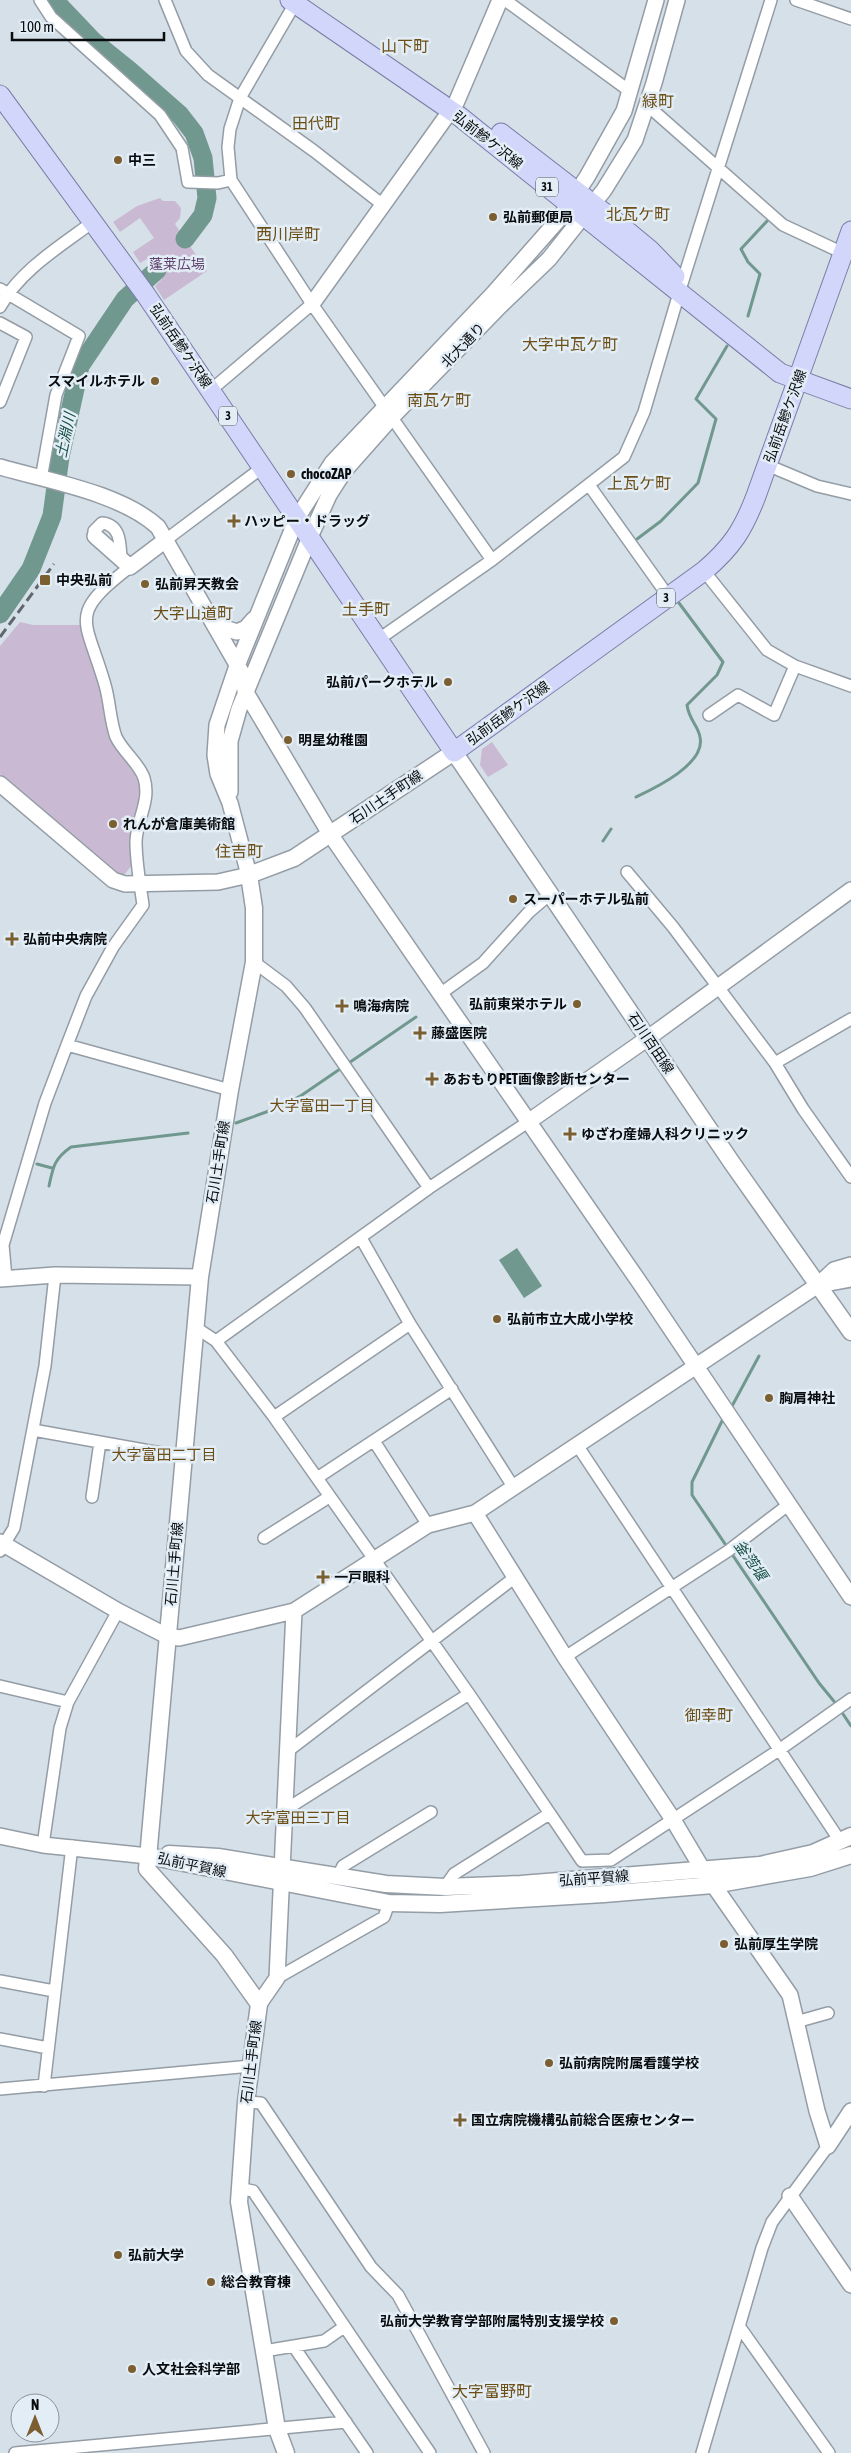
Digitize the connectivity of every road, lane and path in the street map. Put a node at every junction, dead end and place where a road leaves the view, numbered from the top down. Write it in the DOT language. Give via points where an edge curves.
graph roads {
  1 [pos="40,0"];
  2 [pos="165,0"];
  3 [pos="500,0"];
  4 [pos="505,0"];
  5 [pos="656,0"];
  6 [pos="677,0"];
  7 [pos="771,0"];
  8 [pos="796,0"];
  9 [pos="298,1"];
  10 [pos="851,19"];
  11 [pos="631,92"];
  12 [pos="0,95"];
  13 [pos="240,98"];
  14 [pos="647,105"];
  15 [pos="454,107"];
  16 [pos="720,168"];
  17 [pos="231,180"];
  18 [pos="573,198"];
  19 [pos="383,205"];
  20 [pos="589,210"];
  21 [pos="94,221"];
  22 [pos="851,231"];
  23 [pos="843,253"];
  24 [pos="681,288"];
  25 [pos="4,291"];
  26 [pos="312,304"];
  27 [pos="0,307"];
  28 [pos="0,323"];
  29 [pos="799,375"];
  30 [pos="851,387"];
  31 [pos="211,390"];
  32 [pos="851,399"];
  33 [pos="0,402"];
  34 [pos="387,412"];
  35 [pos="767,465"];
  36 [pos="0,467"];
  37 [pos="263,467"];
  38 [pos="43,480"];
  39 [pos="589,485"];
  40 [pos="851,494"];
  41 [pos="297,518"];
  42 [pos="95,536"];
  43 [pos="310,537"];
  44 [pos="166,539"];
  45 [pos="492,560"];
  46 [pos="126,563"];
  47 [pos="704,571"];
  48 [pos="668,596"];
  49 [pos="260,610"];
  50 [pos="215,625"];
  51 [pos="379,639"];
  52 [pos="237,666"];
  53 [pos="795,666"];
  54 [pos="851,686"];
  55 [pos="245,691"];
  56 [pos="708,715"];
  57 [pos="454,752"];
  58 [pos="0,784"];
  59 [pos="230,802"];
  60 [pos="330,834"];
  61 [pos="627,872"];
  62 [pos="249,875"];
  63 [pos="140,883"];
  64 [pos="851,890"];
  65 [pos="550,894"];
  66 [pos="254,962"];
  67 [pos="717,987"];
  68 [pos="440,994"];
  69 [pos="851,1019"];
  70 [pos="648,1038"];
  71 [pos="67,1045"];
  72 [pos="775,1063"];
  73 [pos="230,1090"];
  74 [pos="528,1122"];
  75 [pos="851,1177"];
  76 [pos="429,1188"];
  77 [pos="361,1238"];
  78 [pos="851,1266"];
  79 [pos="55,1274"];
  80 [pos="200,1277"];
  81 [pos="3,1279"];
  82 [pos="851,1279"];
  83 [pos="818,1285"];
  84 [pos="410,1324"];
  85 [pos="195,1327"];
  86 [pos="851,1332"];
  87 [pos="216,1341"];
  88 [pos="696,1368"];
  89 [pos="452,1389"];
  90 [pos="274,1417"];
  91 [pos="33,1430"];
  92 [pos="374,1441"];
  93 [pos="100,1442"];
  94 [pos="577,1445"];
  95 [pos="183,1457"];
  96 [pos="316,1478"];
  97 [pos="514,1488"];
  98 [pos="329,1496"];
  99 [pos="92,1497"];
  100 [pos="788,1505"];
  101 [pos="475,1513"];
  102 [pos="428,1525"];
  103 [pos="264,1538"];
  104 [pos="1,1546"];
  105 [pos="373,1558"];
  106 [pos="514,1578"];
  107 [pos="671,1588"];
  108 [pos="851,1597"];
  109 [pos="118,1611"];
  110 [pos="294,1611"];
  111 [pos="167,1636"];
  112 [pos="430,1640"];
  113 [pos="565,1657"];
  114 [pos="0,1686"];
  115 [pos="469,1694"];
  116 [pos="851,1699"];
  117 [pos="68,1702"];
  118 [pos="779,1750"];
  119 [pos="288,1751"];
  120 [pos="285,1810"];
  121 [pos="431,1812"];
  122 [pos="549,1814"];
  123 [pos="672,1818"];
  124 [pos="0,1836"];
  125 [pos="845,1838"];
  126 [pos="43,1845"];
  127 [pos="72,1846"];
  128 [pos="148,1856"];
  129 [pos="850,1858"];
  130 [pos="282,1866"];
  131 [pos="703,1870"];
  132 [pos="338,1876"];
  133 [pos="281,1883"];
  134 [pos="714,1885"];
  135 [pos="445,1887"];
  136 [pos="388,1903"];
  137 [pos="277,1978"];
  138 [pos="0,1981"];
  139 [pos="54,1991"];
  140 [pos="259,2004"];
  141 [pos="828,2014"];
  142 [pos="796,2022"];
  143 [pos="0,2039"];
  144 [pos="48,2048"];
  145 [pos="251,2066"];
  146 [pos="44,2086"];
  147 [pos="0,2089"];
  148 [pos="246,2102"];
  149 [pos="851,2111"];
  150 [pos="828,2146"];
  151 [pos="238,2188"];
  152 [pos="790,2196"];
  153 [pos="851,2285"];
  154 [pos="739,2326"];
  155 [pos="344,2327"];
  156 [pos="294,2347"];
  157 [pos="264,2351"];
  158 [pos="346,2422"];
  159 [pos="277,2429"];
  160 [pos="15,2453"];
  161 [pos="286,2453"];
  162 [pos="367,2453"];
  163 [pos="430,2453"];
  164 [pos="484,2453"];
  165 [pos="702,2453"];
  166 [pos="829,2453"];
  1 -- 17 [label="street" via="50,17 160,115 182,148 188,182"];
  2 -- 13 [label="street" via="186,51 208,75"];
  3 -- 15 [label="street"];
  4 -- 11 [label="street"];
  5 -- 11 [label="street, 北大通り"];
  6 -- 14 [label="street, 北大通り"];
  7 -- 16 [label="street"];
  8 -- 10 [label="street"];
  9 -- 13 [label="street"];
  9 -- 15 [label="main road, 弘前鰺ケ沢線 / 31"];
  11 -- 18 [label="street, 北大通り" via="624,111"];
  12 -- 21 [label="main road, 3"];
  13 -- 17 [label="street" via="228,147"];
  13 -- 19 [label="street"];
  14 -- 16 [label="street"];
  14 -- 20 [label="street, 北大通り" via="635,140"];
  15 -- 18 [label="main road, 弘前鰺ケ沢線 / 31"];
  15 -- 19 [label="street"];
  16 -- 23 [label="street" via="783,225"];
  16 -- 24 [label="street"];
  17 -- 26 [label="street"];
  18 -- 20 [label="main road, 弘前鰺ケ沢線 / 31"];
  18 -- 34 [label="street, 北大通り" via="493,294"];
  19 -- 26 [label="street"];
  20 -- 24 [label="main road, 弘前鰺ケ沢線 / 31"];
  20 -- 34 [label="street, 北大通り" via="549,259"];
  21 -- 25 [label="street"];
  21 -- 31 [label="main road, 弘前岳鰺ケ沢線 / 3"];
  22 -- 23 [label="main road, 弘前岳鰺ケ沢線 / 3"];
  23 -- 29 [label="main road, 弘前岳鰺ケ沢線 / 3"];
  24 -- 29 [label="main road, 弘前鰺ケ沢線 / 31" via="780,373"];
  24 -- 39 [label="street" via="644,412 631,442 624,456"];
  25 -- 27 [label="street"];
  25 -- 38 [label="street" via="80,336 56,395"];
  26 -- 31 [label="street"];
  26 -- 34 [label="street"];
  28 -- 33 [label="street" via="26,337"];
  29 -- 30 [label="main road"];
  29 -- 32 [label="main road"];
  29 -- 35 [label="main road, 弘前岳鰺ケ沢線 / 3"];
  31 -- 37 [label="main road, 弘前岳鰺ケ沢線 / 3"];
  34 -- 41 [label="street, 北大通り" via="332,463"];
  34 -- 43 [label="street, 北大通り" via="329,495"];
  34 -- 45 [label="street"];
  35 -- 40 [label="street" via="817,486"];
  35 -- 47 [label="main road, 弘前岳鰺ケ沢線 / 3" via="740,533"];
  36 -- 38 [label="street"];
  37 -- 41 [label="main road, 弘前岳鰺ケ沢線 / 3"];
  37 -- 44 [label="street"];
  38 -- 44 [label="street" via="134,509 148,518"];
  39 -- 45 [label="street"];
  39 -- 48 [label="street"];
  41 -- 43 [label="main road, 弘前岳鰺ケ沢線 / 3"];
  41 -- 49 [label="street, 北大通り"];
  42 -- 46 [label="street"];
  43 -- 51 [label="main road, 弘前岳鰺ケ沢線 / 3"];
  43 -- 55 [label="street, 北大通り"];
  44 -- 46 [label="street"];
  44 -- 50 [label="street"];
  45 -- 51 [label="street"];
  46 -- 63 [label="street" via="92,601 86,617 94,654 106,685 116,736 144,777 146,800 136,839"];
  47 -- 48 [label="main road, 弘前岳鰺ケ沢線 / 3"];
  47 -- 53 [label="street" via="767,650"];
  48 -- 57 [label="main road, 弘前岳鰺ケ沢線 / 3"];
  49 -- 50 [label="street" via="241,631 232,632"];
  49 -- 52 [label="street, 北大通り"];
  50 -- 52 [label="street"];
  51 -- 57 [label="main road, 弘前岳鰺ケ沢線 / 3"];
  52 -- 55 [label="street" via="243,675"];
  52 -- 59 [label="street, 北大通り" via="224,699 215,740 218,774"];
  53 -- 54 [label="street"];
  53 -- 56 [label="street" via="774,715 738,695"];
  55 -- 59 [label="street, 北大通り" via="230,740"];
  55 -- 60 [label="street"];
  57 -- 60 [label="main road, 石川土手町線"];
  57 -- 65 [label="main road, 石川百田線"];
  58 -- 63 [label="street" via="114,880 126,884"];
  59 -- 62 [label="street"];
  60 -- 62 [label="main road, 石川土手町線" via="294,858"];
  60 -- 68 [label="street"];
  61 -- 67 [label="street"];
  62 -- 63 [label="street" via="218,882"];
  62 -- 66 [label="main road, 石川土手町線" via="254,908"];
  63 -- 71 [label="street" via="143,905 113,947 86,996"];
  64 -- 67 [label="street"];
  65 -- 68 [label="street" via="528,912 483,963"];
  65 -- 70 [label="main road, 石川百田線"];
  66 -- 73 [label="main road, 石川土手町線"];
  66 -- 76 [label="street" via="286,986 305,1008"];
  67 -- 70 [label="street"];
  67 -- 72 [label="street"];
  68 -- 74 [label="street"];
  69 -- 72 [label="street"];
  70 -- 74 [label="street"];
  70 -- 83 [label="main road, 石川百田線"];
  71 -- 73 [label="street"];
  71 -- 81 [label="street" via="3,1245"];
  72 -- 75 [label="street"];
  73 -- 80 [label="main road, 石川土手町線"];
  74 -- 76 [label="street"];
  74 -- 88 [label="street"];
  76 -- 77 [label="street"];
  77 -- 84 [label="street"];
  77 -- 87 [label="street"];
  78 -- 83 [label="street" via="834,1270"];
  79 -- 80 [label="street"];
  79 -- 81 [label="street"];
  79 -- 91 [label="street" via="45,1366"];
  80 -- 85 [label="main road, 石川土手町線"];
  82 -- 83 [label="street"];
  83 -- 86 [label="main road, 石川百田線"];
  83 -- 88 [label="street"];
  84 -- 89 [label="street"];
  84 -- 90 [label="street"];
  85 -- 87 [label="street"];
  85 -- 95 [label="main road, 石川土手町線"];
  87 -- 90 [label="street"];
  88 -- 94 [label="street"];
  88 -- 100 [label="street"];
  89 -- 92 [label="street"];
  89 -- 97 [label="street"];
  90 -- 96 [label="street"];
  91 -- 93 [label="street"];
  91 -- 104 [label="street" via="14,1528"];
  92 -- 96 [label="street"];
  92 -- 102 [label="street"];
  93 -- 95 [label="street"];
  93 -- 99 [label="street"];
  94 -- 97 [label="street"];
  94 -- 107 [label="street"];
  95 -- 111 [label="main road, 石川土手町線"];
  96 -- 98 [label="street"];
  97 -- 101 [label="street"];
  98 -- 103 [label="street"];
  98 -- 105 [label="street"];
  100 -- 107 [label="street" via="729,1550"];
  100 -- 108 [label="street"];
  101 -- 102 [label="street"];
  101 -- 106 [label="street"];
  102 -- 105 [label="street"];
  104 -- 109 [label="street"];
  105 -- 110 [label="street"];
  105 -- 112 [label="street"];
  106 -- 112 [label="street"];
  106 -- 113 [label="street"];
  107 -- 113 [label="street"];
  107 -- 118 [label="street"];
  109 -- 111 [label="street"];
  109 -- 117 [label="street"];
  110 -- 111 [label="street" via="178,1638"];
  110 -- 119 [label="street"];
  111 -- 128 [label="main road, 石川土手町線"];
  112 -- 115 [label="street"];
  112 -- 119 [label="street"];
  113 -- 123 [label="street"];
  114 -- 117 [label="street"];
  115 -- 120 [label="street"];
  115 -- 122 [label="street"];
  116 -- 118 [label="street"];
  117 -- 126 [label="street" via="60,1728"];
  118 -- 123 [label="street"];
  118 -- 125 [label="street"];
  119 -- 120 [label="street"];
  120 -- 130 [label="street"];
  121 -- 132 [label="street" via="343,1866"];
  122 -- 123 [label="street" via="582,1861 611,1860"];
  122 -- 135 [label="street" via="454,1874"];
  123 -- 131 [label="street"];
  124 -- 126 [label="street"];
  125 -- 131 [label="main road, 弘前平賀線" via="813,1853 760,1865"];
  126 -- 127 [label="street"];
  127 -- 128 [label="street"];
  127 -- 139 [label="street"];
  128 -- 130 [label="main road, 弘前平賀線" via="181,1853"];
  128 -- 133 [label="main road, 弘前平賀線"];
  128 -- 140 [label="main road, 石川土手町線" via="147,1869 224,1955"];
  129 -- 134 [label="main road, 弘前平賀線"];
  130 -- 132 [label="main road, 弘前平賀線"];
  130 -- 133 [label="street"];
  131 -- 134 [label="street"];
  131 -- 135 [label="main road, 弘前平賀線"];
  132 -- 135 [label="main road, 弘前平賀線" via="386,1884"];
  133 -- 136 [label="main road, 弘前平賀線"];
  133 -- 137 [label="street"];
  134 -- 136 [label="main road, 弘前平賀線" via="505,1901"];
  134 -- 142 [label="street" via="790,1995"];
  136 -- 137 [label="street" via="384,1917"];
  137 -- 140 [label="street"];
  138 -- 139 [label="street"];
  139 -- 144 [label="street"];
  140 -- 145 [label="main road, 石川土手町線"];
  141 -- 142 [label="street"];
  142 -- 150 [label="street"];
  143 -- 144 [label="street"];
  144 -- 146 [label="street"];
  145 -- 146 [label="street"];
  145 -- 148 [label="main road, 石川土手町線"];
  146 -- 147 [label="street"];
  148 -- 151 [label="main road, 石川土手町線"];
  148 -- 164 [label="street" via="262,2103 371,2267 398,2295"];
  149 -- 150 [label="street"];
  150 -- 152 [label="street"];
  151 -- 155 [label="street" via="253,2191"];
  151 -- 157 [label="main road, 石川土手町線"];
  152 -- 153 [label="street"];
  152 -- 154 [label="street" via="772,2222"];
  154 -- 165 [label="street"];
  154 -- 166 [label="street"];
  155 -- 156 [label="street" via="324,2341"];
  155 -- 163 [label="street"];
  156 -- 157 [label="street"];
  156 -- 158 [label="street"];
  157 -- 159 [label="main road, 石川土手町線"];
  158 -- 159 [label="street"];
  158 -- 162 [label="street"];
  159 -- 160 [label="street"];
  159 -- 161 [label="main road, 石川土手町線"];
}
